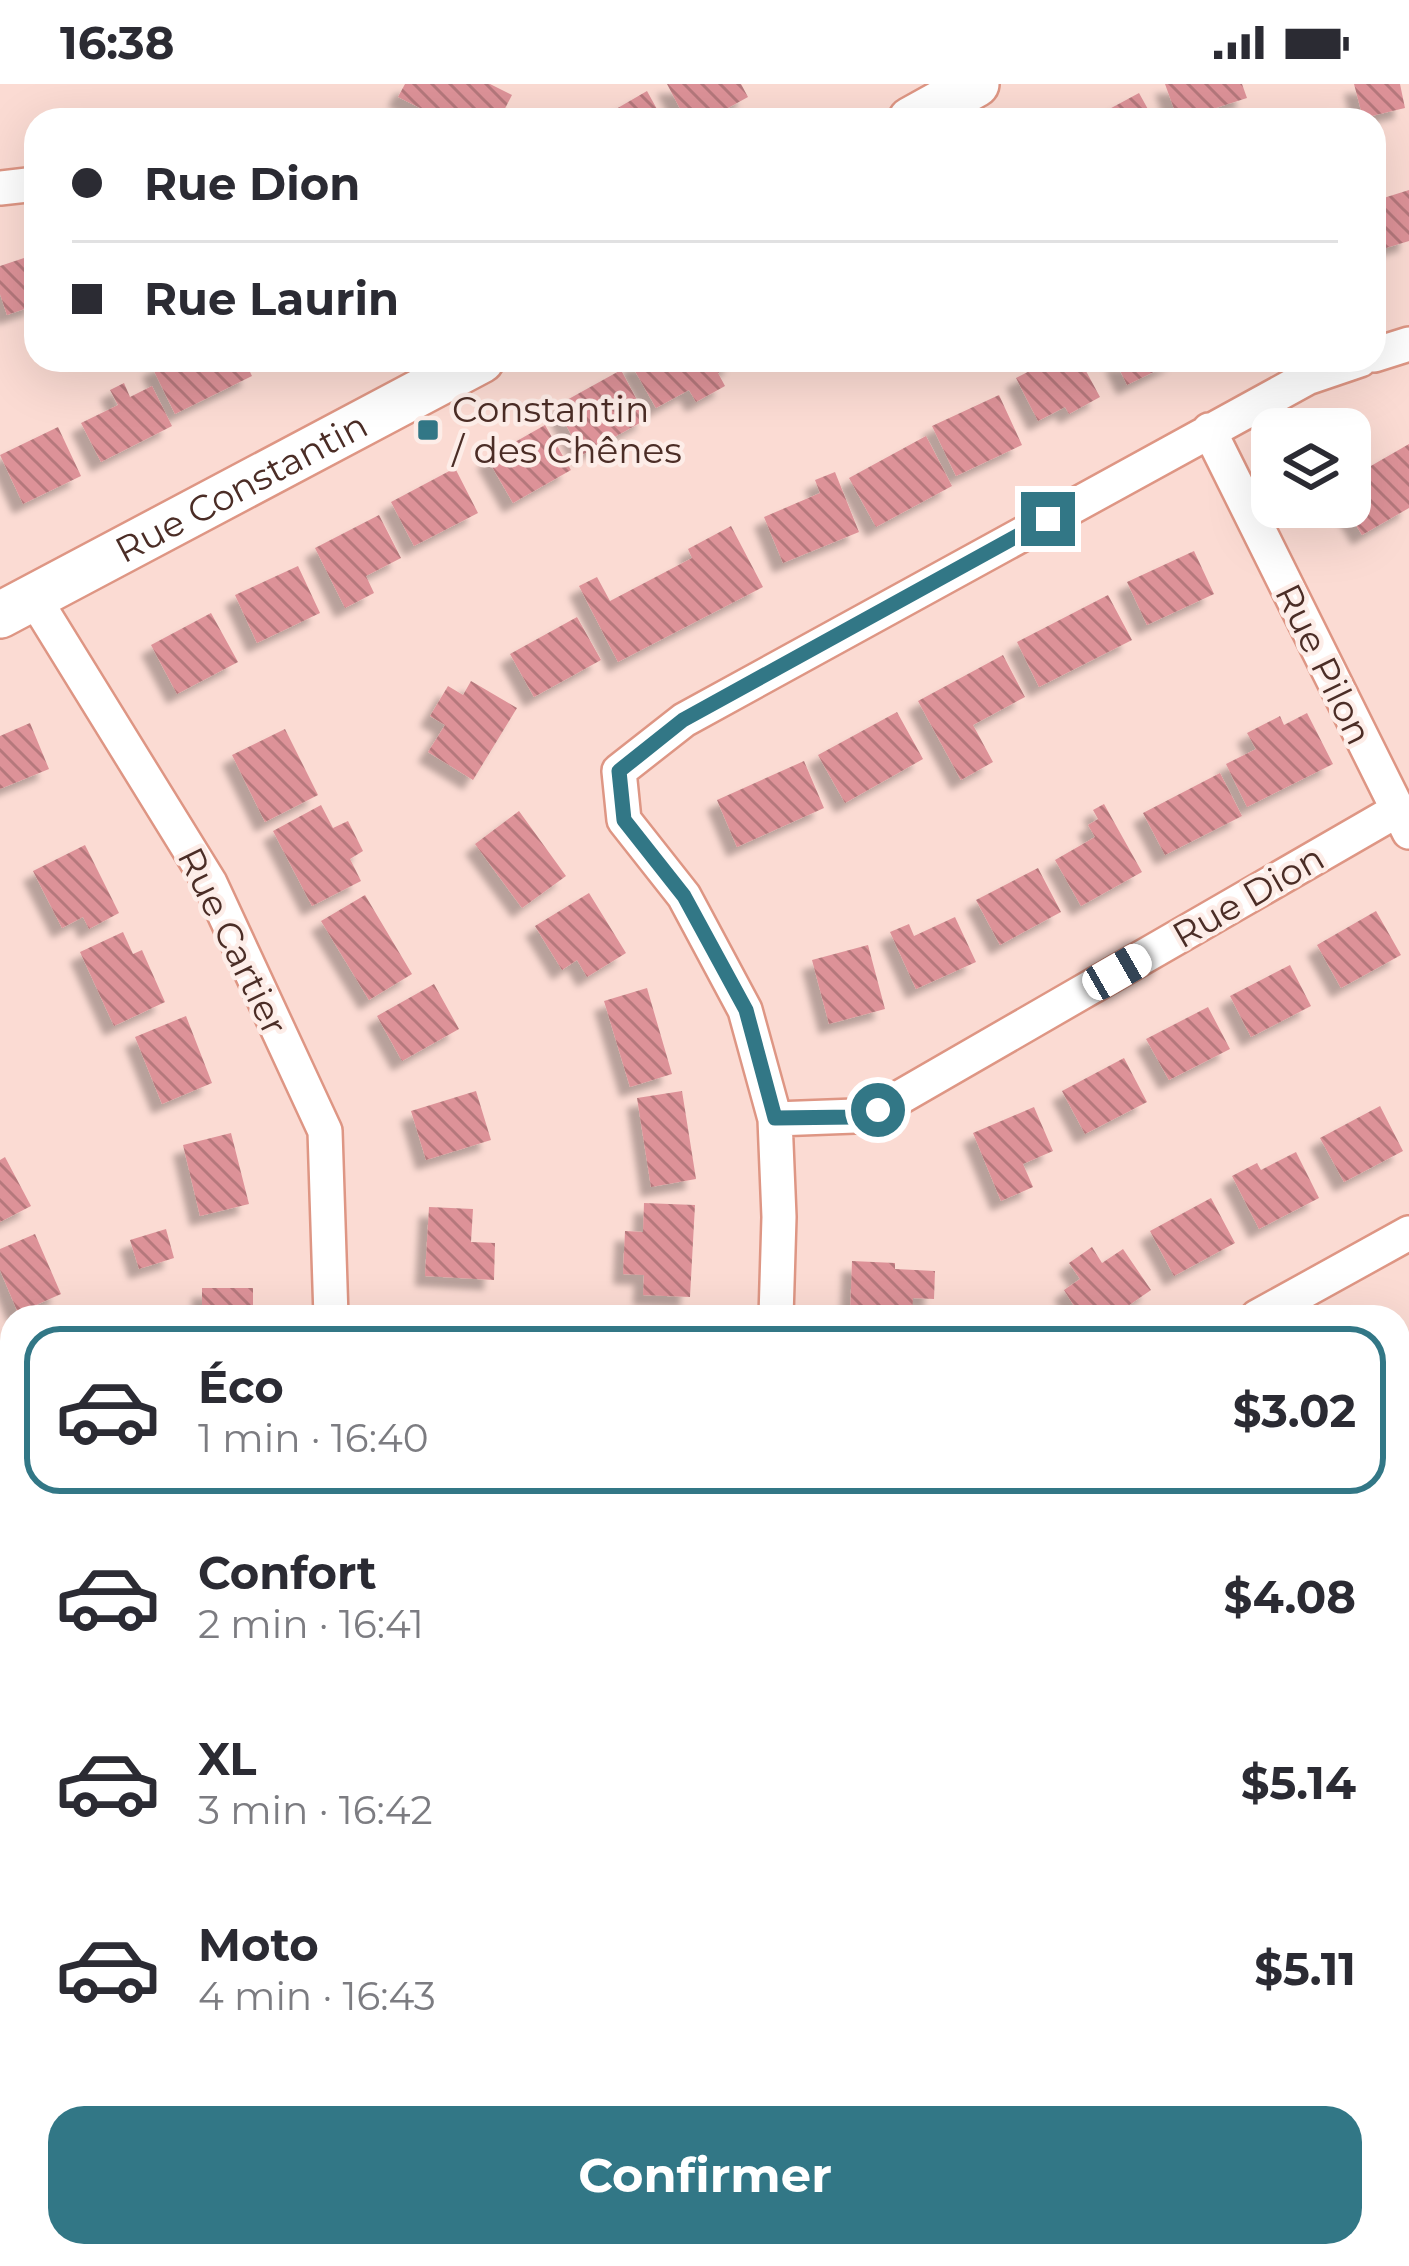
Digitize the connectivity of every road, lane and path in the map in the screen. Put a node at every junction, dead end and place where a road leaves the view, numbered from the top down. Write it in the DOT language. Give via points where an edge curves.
graph roads {
  1 [pos="976,84"];
  2 [pos="933,108"];
  3 [pos="449,372"];
  4 [pos="1324,372"];
  5 [pos="1209,430"];
  6 [pos="17,606"];
  7 [pos="1403,821"];
  8 [pos="775,1118"];
  9 [pos="1409,1233"];
  10 [pos="331,1305"];
  11 [pos="776,1305"];
  12 [pos="1279,1305"];
  1 -- 2 [label="street"];
  3 -- 6 [label="street, Rue Constantin"];
  4 -- 5 [label="street"];
  5 -- 7 [label="street, Rue Pilon"];
  5 -- 8 [label="street" via="683,720 619,771 624,820 684,896 746,1010"];
  6 -- 10 [label="street, Rue Cartier" via="210,883 325,1131"];
  7 -- 8 [label="street, Rue Dion" via="878,1110"];
  8 -- 11 [label="street"];
  9 -- 12 [label="street"];
}
